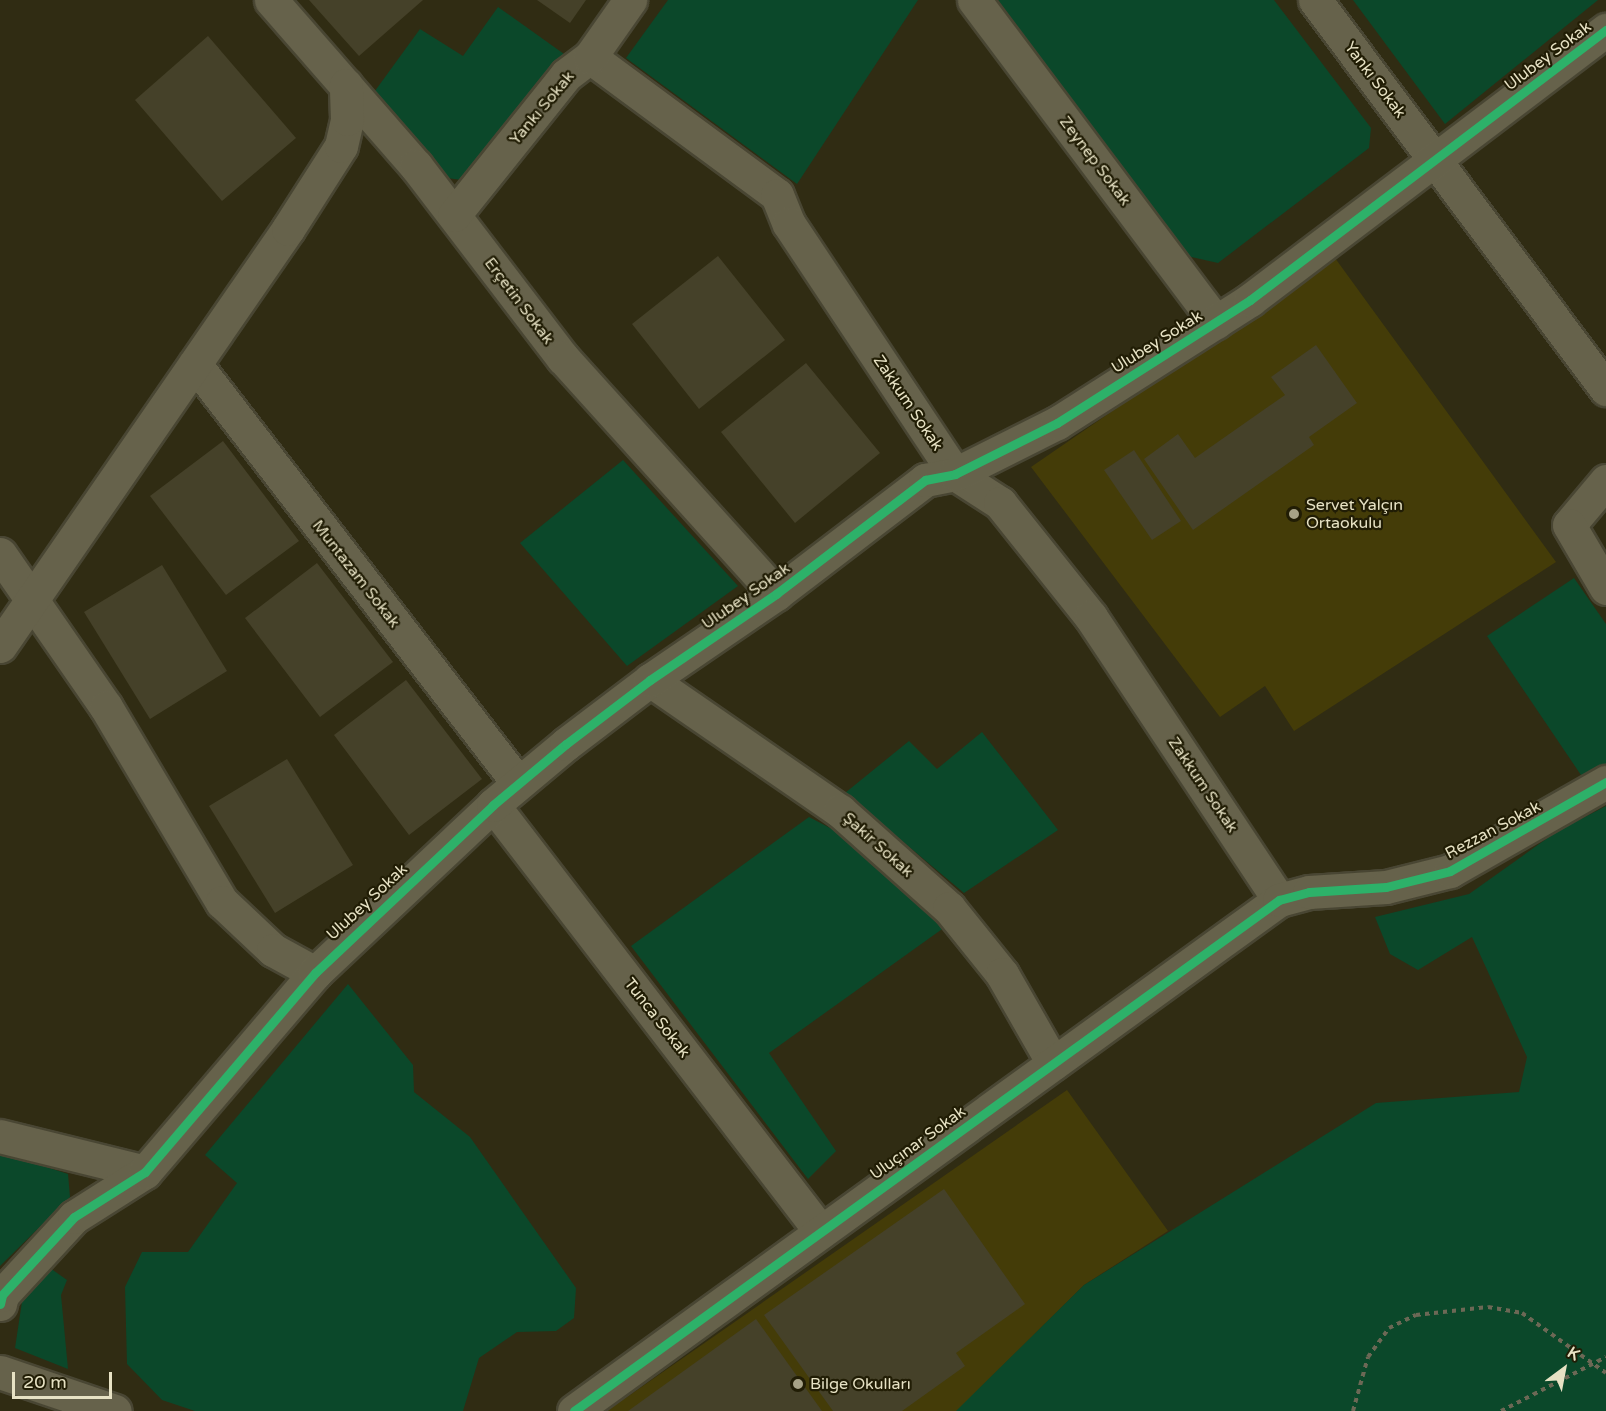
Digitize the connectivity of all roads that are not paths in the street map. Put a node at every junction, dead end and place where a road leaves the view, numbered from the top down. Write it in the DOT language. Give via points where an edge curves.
graph roads {
  1 [pos="271,0"];
  2 [pos="630,0"];
  3 [pos="974,0"];
  4 [pos="1315,0"];
  5 [pos="1606,30"];
  6 [pos="590,57"];
  7 [pos="346,85"];
  8 [pos="1436,160"];
  9 [pos="454,215"];
  10 [pos="1216,322"];
  11 [pos="195,364"];
  12 [pos="1606,389"];
  13 [pos="955,474"];
  14 [pos="1606,481"];
  15 [pos="0,554"];
  16 [pos="1606,588"];
  17 [pos="776,594"];
  18 [pos="32,599"];
  19 [pos="0,646"];
  20 [pos="650,680"];
  21 [pos="1606,782"];
  22 [pos="518,783"];
  23 [pos="493,805"];
  24 [pos="1280,900"];
  25 [pos="315,973"];
  26 [pos="1053,1063"];
  27 [pos="0,1136"];
  28 [pos="145,1172"];
  29 [pos="821,1232"];
  30 [pos="0,1304"];
  31 [pos="0,1372"];
  32 [pos="115,1411"];
  33 [pos="574,1411"];
  1 -- 7 [label="street, Erçetin Sokak"];
  2 -- 6 [label="street, Yankı Sokak"];
  3 -- 10 [label="street, Zeynep Sokak"];
  4 -- 8 [label="street, Yankı Sokak"];
  5 -- 8 [label="street, Ulubey Sokak"];
  6 -- 9 [label="street, Yankı Sokak" via="566,75"];
  6 -- 13 [label="street, Zakkum Sokak" via="777,195 789,224"];
  7 -- 9 [label="street, Erçetin Sokak"];
  7 -- 11 [label="street" via="347,119 341,146"];
  8 -- 10 [label="street, Ulubey Sokak"];
  8 -- 12 [label="street, Yankı Sokak"];
  9 -- 17 [label="street, Erçetin Sokak" via="563,358"];
  10 -- 13 [label="street, Ulubey Sokak" via="1057,423"];
  11 -- 18 [label="street"];
  11 -- 22 [label="street, Muntazam Sokak"];
  13 -- 17 [label="street, Ulubey Sokak" via="925,480"];
  13 -- 24 [label="street, Zakkum Sokak" via="1000,504 1091,617"];
  14 -- 16 [label="street" via="1569,525"];
  15 -- 18 [label="street"];
  17 -- 20 [label="street, Ulubey Sokak"];
  18 -- 19 [label="street"];
  18 -- 25 [label="street" via="106,707 179,836 222,902 273,950"];
  20 -- 22 [label="street, Ulubey Sokak"];
  20 -- 26 [label="street, Şakir Sokak" via="840,811 949,908 1002,974"];
  21 -- 24 [label="street, Rezzan Sokak" via="1450,871 1386,887 1308,892"];
  22 -- 23 [label="street, Ulubey Sokak"];
  23 -- 25 [label="street, Ulubey Sokak"];
  23 -- 29 [label="street, Tunca Sokak"];
  24 -- 26 [label="street, Uluçınar Sokak"];
  25 -- 28 [label="street, Ulubey Sokak"];
  26 -- 29 [label="street, Uluçınar Sokak"];
  27 -- 28 [label="street"];
  28 -- 30 [label="street, Ulubey Sokak" via="74,1217 2,1295"];
  29 -- 33 [label="street, Uluçınar Sokak"];
  31 -- 32 [label="street"];
}
